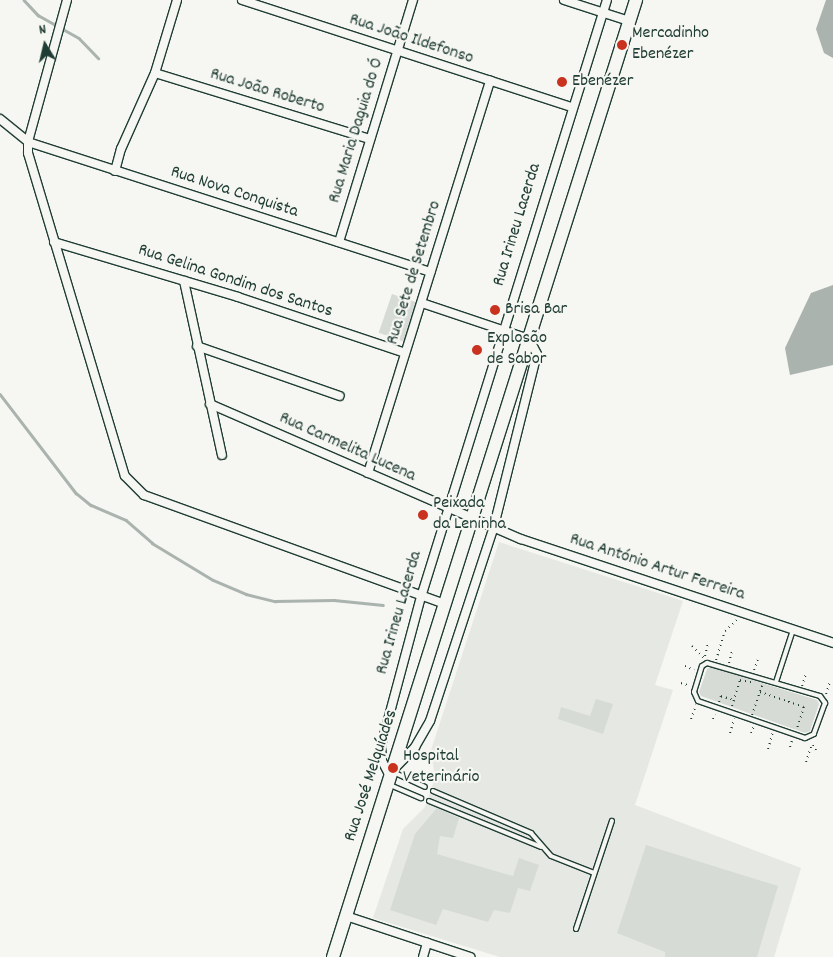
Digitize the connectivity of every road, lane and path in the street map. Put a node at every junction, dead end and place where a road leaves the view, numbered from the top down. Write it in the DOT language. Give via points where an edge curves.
graph roads {
  1 [pos="67,0"];
  2 [pos="178,0"];
  3 [pos="242,0"];
  4 [pos="413,0"];
  5 [pos="564,0"];
  6 [pos="607,0"];
  7 [pos="636,0"];
  8 [pos="603,13"];
  9 [pos="629,21"];
  10 [pos="397,50"];
  11 [pos="155,73"];
  12 [pos="490,81"];
  13 [pos="572,107"];
  14 [pos="0,119"];
  15 [pos="370,139"];
  16 [pos="28,142"];
  17 [pos="116,171"];
  18 [pos="54,242"];
  19 [pos="339,242"];
  20 [pos="431,272"];
  21 [pos="184,281"];
  22 [pos="422,303"];
  23 [pos="505,331"];
  24 [pos="529,339"];
  25 [pos="196,346"];
  26 [pos="405,353"];
  27 [pos="340,396"];
  28 [pos="210,404"];
  29 [pos="222,455"];
  30 [pos="368,473"];
  31 [pos="448,509"];
  32 [pos="472,518"];
  33 [pos="494,526"];
  34 [pos="421,596"];
  35 [pos="445,605"];
  36 [pos="741,611"];
  37 [pos="793,629"];
  38 [pos="708,642"];
  39 [pos="833,642"];
  40 [pos="692,646"];
  41 [pos="732,651"];
  42 [pos="758,659"];
  43 [pos="715,664"];
  44 [pos="685,666"];
  45 [pos="727,667"];
  46 [pos="700,672"];
  47 [pos="806,674"];
  48 [pos="753,675"];
  49 [pos="764,678"];
  50 [pos="776,682"];
  51 [pos="830,682"];
  52 [pos="681,683"];
  53 [pos="754,685"];
  54 [pos="695,687"];
  55 [pos="800,690"];
  56 [pos="760,692"];
  57 [pos="721,696"];
  58 [pos="824,699"];
  59 [pos="698,701"];
  60 [pos="736,714"];
  61 [pos="691,719"];
  62 [pos="751,720"];
  63 [pos="775,728"];
  64 [pos="730,733"];
  65 [pos="795,735"];
  66 [pos="768,749"];
  67 [pos="817,752"];
  68 [pos="806,762"];
  69 [pos="391,775"];
  70 [pos="425,787"];
  71 [pos="433,791"];
  72 [pos="421,798"];
  73 [pos="429,801"];
  74 [pos="612,821"];
  75 [pos="543,848"];
  76 [pos="594,873"];
  77 [pos="346,916"];
  78 [pos="576,929"];
  79 [pos="427,943"];
  80 [pos="333,957"];
  81 [pos="423,957"];
  82 [pos="470,957"];
  1 -- 16 [label="street"];
  2 -- 11 [label="street"];
  3 -- 10 [label="street, Rua João Ildefonso"];
  4 -- 10 [label="street, Rua Maria Daguia do Ó"];
  5 -- 8 [label="street"];
  6 -- 8 [label="street, Rua Irineu Lacerda"];
  7 -- 9 [label="main road"];
  8 -- 9 [label="street"];
  8 -- 13 [label="street, Rua Irineu Lacerda"];
  9 -- 24 [label="main road"];
  10 -- 12 [label="street, Rua João Ildefonso"];
  10 -- 15 [label="street, Rua Maria Daguia do Ó"];
  11 -- 15 [label="street, Rua João Roberto"];
  11 -- 17 [label="street" via="122,149"];
  12 -- 13 [label="street, Rua João Ildefonso"];
  12 -- 20 [label="street, Rua Sete de Setembro"];
  13 -- 23 [label="street, Rua Irineu Lacerda"];
  14 -- 16 [label="street"];
  15 -- 19 [label="street, Rua Maria Daguia do Ó"];
  16 -- 17 [label="street, Rua Nova Conquista"];
  16 -- 18 [label="street" via="29,158"];
  17 -- 19 [label="street, Rua Nova Conquista"];
  18 -- 21 [label="street, Rua Gelina Gondim dos Santos"];
  18 -- 34 [label="street" via="120,464 137,490"];
  19 -- 20 [label="street, Rua Nova Conquista"];
  20 -- 22 [label="street, Rua Sete de Setembro"];
  21 -- 25 [label="street"];
  21 -- 26 [label="street, Rua Gelina Gondim dos Santos"];
  22 -- 23 [label="street"];
  22 -- 26 [label="street, Rua Sete de Setembro"];
  23 -- 24 [label="street"];
  23 -- 31 [label="street, Rua Irineu Lacerda"];
  24 -- 32 [label="main road"];
  24 -- 33 [label="street" via="536,348 536,361"];
  25 -- 27 [label="street"];
  25 -- 28 [label="street"];
  26 -- 30 [label="street, Rua Sete de Setembro"];
  28 -- 29 [label="street"];
  28 -- 30 [label="street, Rua Carmelita Lucena"];
  30 -- 31 [label="street, Rua Carmelita Lucena"];
  31 -- 32 [label="street, Rua Carmelita Lucena"];
  31 -- 34 [label="street, Rua Irineu Lacerda"];
  32 -- 33 [label="street, Rua António Artur Ferreira"];
  32 -- 35 [label="main road"];
  33 -- 36 [label="street, Rua António Artur Ferreira" via="537,545"];
  33 -- 69 [label="street" via="430,721 415,747"];
  34 -- 35 [label="street"];
  34 -- 69 [label="street, Rua Irineu Lacerda" via="381,746 382,761"];
  35 -- 69 [label="main road, Rua José Melquíades"];
  36 -- 37 [label="street, Rua António Artur Ferreira"];
  36 -- 43 [label="path" via="738,619 725,630"];
  37 -- 39 [label="street, Rua António Artur Ferreira"];
  37 -- 50 [label="lane"];
  38 -- 40 [label="path" via="704,658"];
  41 -- 45 [label="path"];
  42 -- 48 [label="path"];
  43 -- 45 [label="lane"];
  43 -- 46 [label="lane" via="706,662"];
  44 -- 46 [label="path"];
  45 -- 48 [label="lane"];
  46 -- 54 [label="lane"];
  47 -- 55 [label="path"];
  48 -- 49 [label="lane"];
  49 -- 50 [label="lane"];
  49 -- 56 [label="path"];
  50 -- 55 [label="lane"];
  51 -- 58 [label="path"];
  52 -- 54 [label="path"];
  53 -- 57 [label="path" via="740,680 734,700"];
  54 -- 59 [label="lane"];
  55 -- 58 [label="lane"];
  56 -- 62 [label="path"];
  56 -- 65 [label="path" via="804,707"];
  58 -- 65 [label="lane" via="814,734 805,738"];
  59 -- 60 [label="lane"];
  59 -- 61 [label="path"];
  60 -- 62 [label="lane"];
  60 -- 64 [label="path"];
  62 -- 63 [label="lane"];
  63 -- 65 [label="lane"];
  63 -- 66 [label="path"];
  67 -- 68 [label="path" via="812,744"];
  69 -- 70 [label="lane"];
  69 -- 72 [label="lane"];
  69 -- 77 [label="main road, Rua José Melquíades"];
  71 -- 75 [label="lane" via="531,833"];
  73 -- 75 [label="lane"];
  74 -- 76 [label="lane"];
  75 -- 76 [label="lane" via="560,862"];
  76 -- 78 [label="lane"];
  77 -- 79 [label="street"];
  77 -- 80 [label="main road, Rua José Melquíades"];
  79 -- 81 [label="street"];
  79 -- 82 [label="street"];
}
